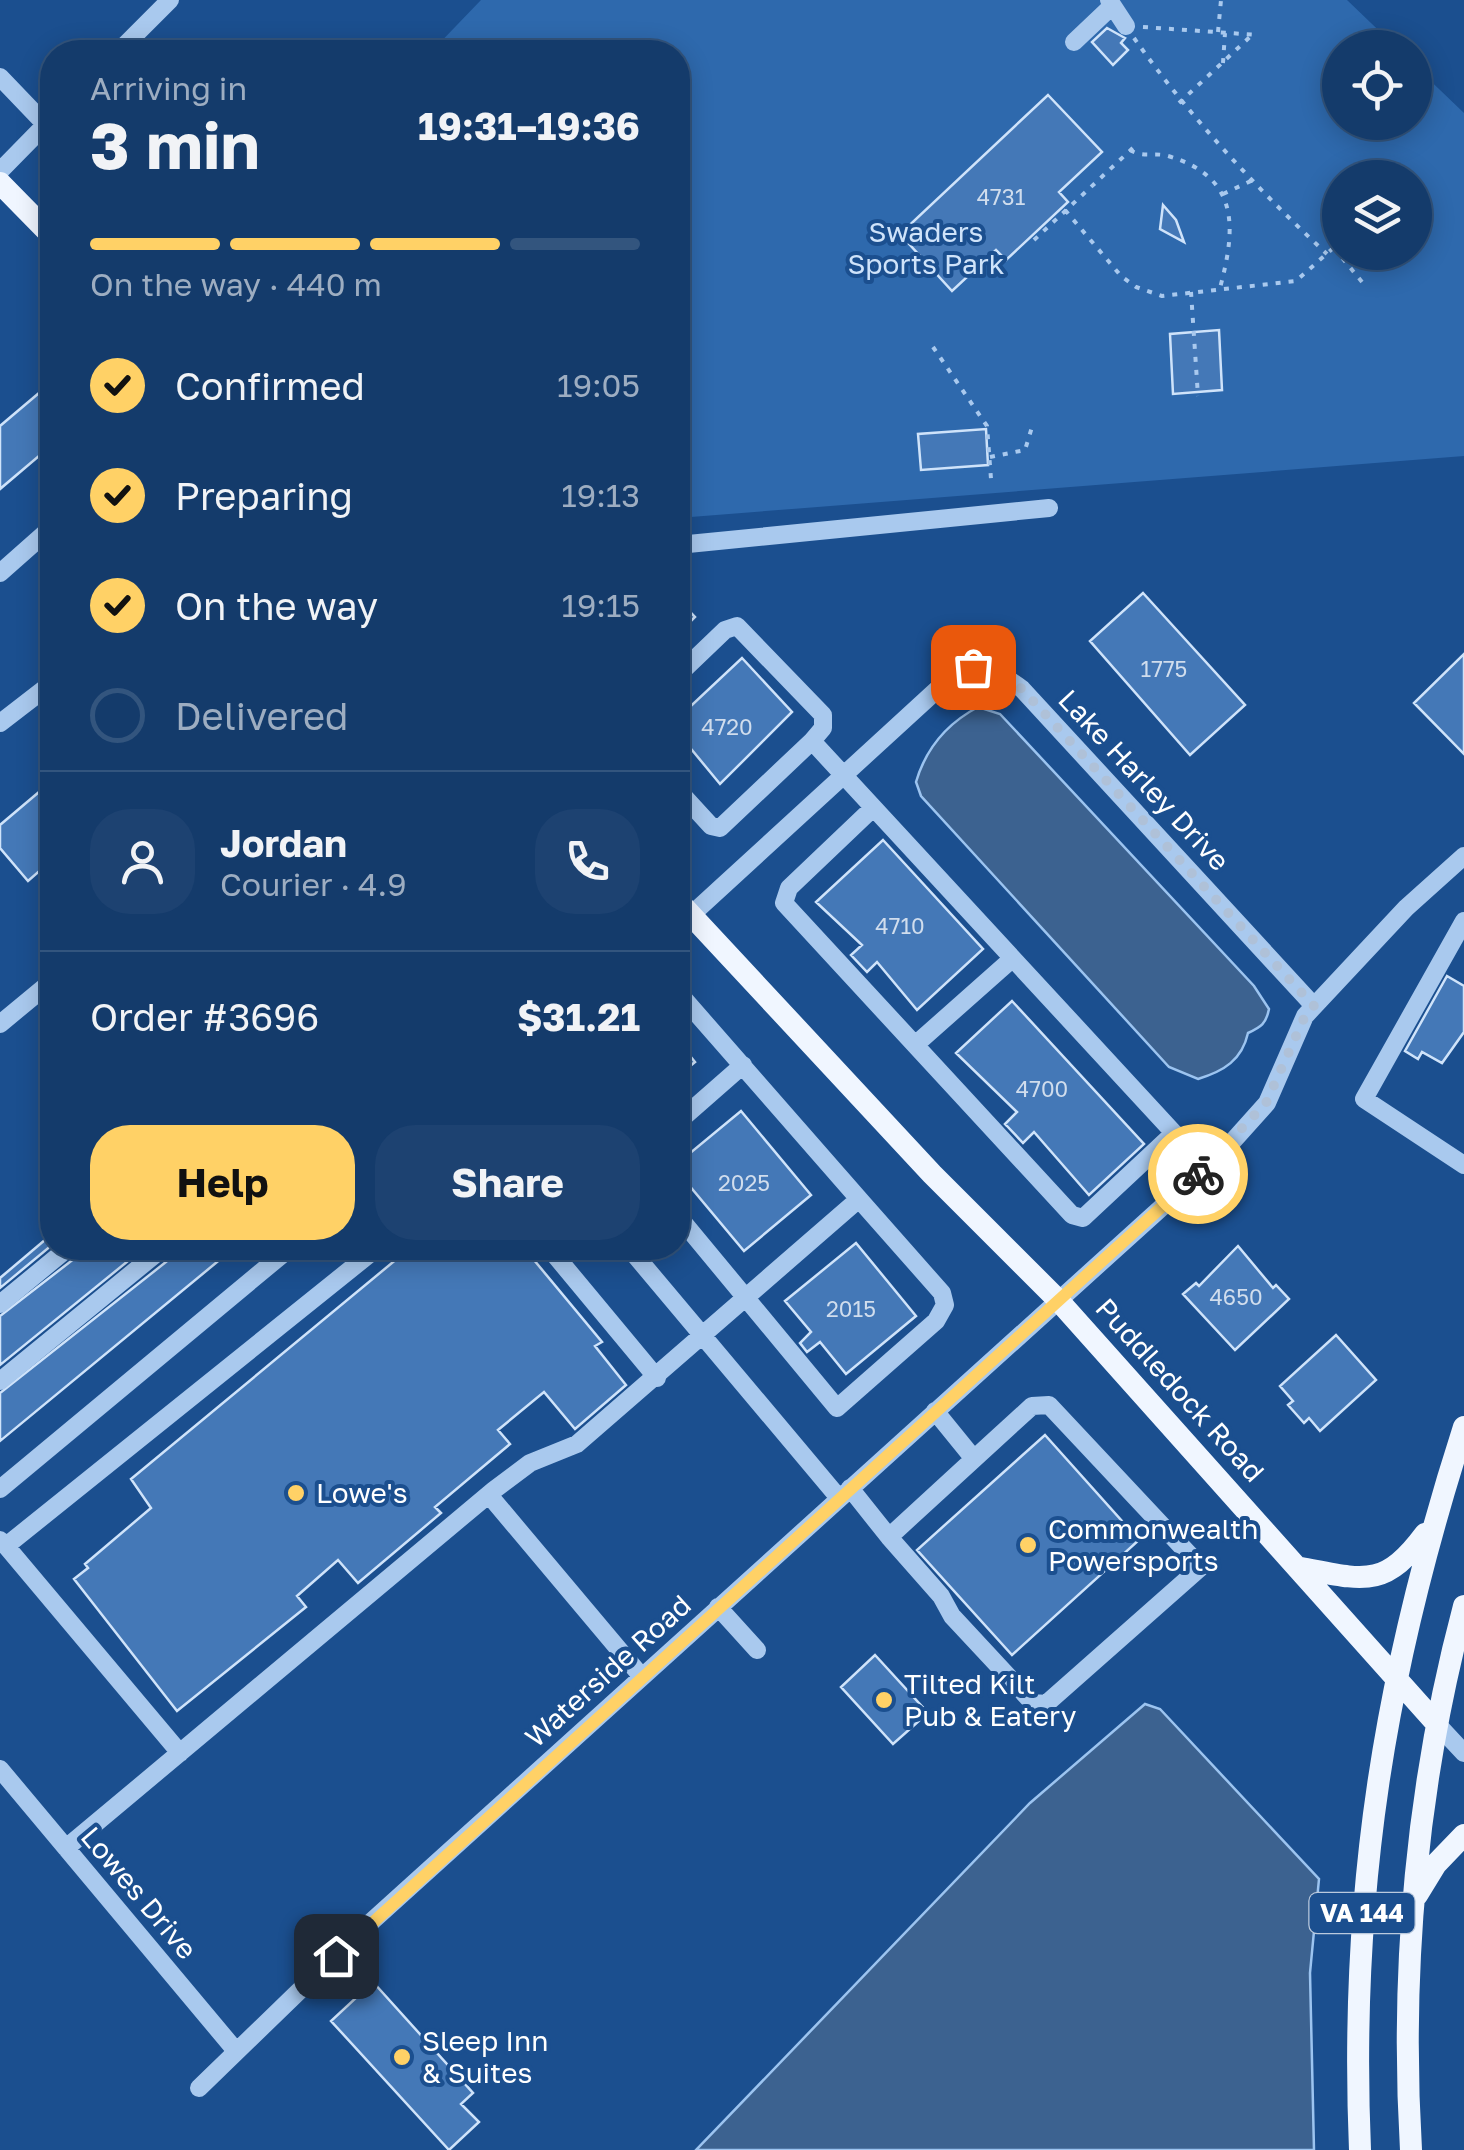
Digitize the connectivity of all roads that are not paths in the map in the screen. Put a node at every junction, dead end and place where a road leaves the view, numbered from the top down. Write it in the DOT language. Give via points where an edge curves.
graph roads {
  1 [pos="170,0"];
  2 [pos="1111,3"];
  3 [pos="1126,26"];
  4 [pos="130,40"];
  5 [pos="1074,42"];
  6 [pos="0,77"];
  7 [pos="40,114"];
  8 [pos="40,131"];
  9 [pos="0,171"];
  10 [pos="0,184"];
  11 [pos="40,224"];
  12 [pos="1049,508"];
  13 [pos="40,538"];
  14 [pos="690,544"];
  15 [pos="0,573"];
  16 [pos="690,664"];
  17 [pos="40,692"];
  18 [pos="0,723"];
  19 [pos="812,741"];
  20 [pos="842,774"];
  21 [pos="690,802"];
  22 [pos="874,808"];
  23 [pos="1464,856"];
  24 [pos="690,908"];
  25 [pos="1464,921"];
  26 [pos="690,923"];
  27 [pos="1012,959"];
  28 [pos="40,991"];
  29 [pos="690,1006"];
  30 [pos="1314,1006"];
  31 [pos="0,1024"];
  32 [pos="915,1046"];
  33 [pos="743,1066"];
  34 [pos="690,1112"];
  35 [pos="1174,1133"];
  36 [pos="1211,1163"];
  37 [pos="1464,1164"];
  38 [pos="859,1198"];
  39 [pos="690,1230"];
  40 [pos="53,1260"];
  41 [pos="148,1260"];
  42 [pos="276,1260"];
  43 [pos="363,1260"];
  44 [pos="559,1260"];
  45 [pos="639,1260"];
  46 [pos="746,1297"];
  47 [pos="1058,1300"];
  48 [pos="0,1304"];
  49 [pos="702,1335"];
  50 [pos="657,1378"];
  51 [pos="0,1381"];
  52 [pos="935,1411"];
  53 [pos="1464,1427"];
  54 [pos="974,1459"];
  55 [pos="0,1490"];
  56 [pos="845,1493"];
  57 [pos="489,1495"];
  58 [pos="1433,1523"];
  59 [pos="889,1537"];
  60 [pos="3,1543"];
  61 [pos="1301,1568"];
  62 [pos="1464,1606"];
  63 [pos="718,1608"];
  64 [pos="756,1650"];
  65 [pos="642,1677"];
  66 [pos="1394,1678"];
  67 [pos="1436,1723"];
  68 [pos="1464,1752"];
  69 [pos="180,1753"];
  70 [pos="0,1769"];
  71 [pos="1464,1836"];
  72 [pos="66,1848"];
  73 [pos="1415,1898"];
  74 [pos="236,2051"];
  75 [pos="199,2088"];
  76 [pos="1360,2150"];
  77 [pos="1411,2150"];
  1 -- 4 [label="street"];
  2 -- 3 [label="street"];
  2 -- 5 [label="street"];
  6 -- 7 [label="street"];
  8 -- 9 [label="street"];
  10 -- 11 [label="main road"];
  12 -- 14 [label="street"];
  13 -- 15 [label="street"];
  16 -- 19 [label="street" via="737,626 823,715 823,728"];
  17 -- 18 [label="street"];
  19 -- 20 [label="street"];
  19 -- 21 [label="street" via="716,829"];
  20 -- 22 [label="street"];
  20 -- 24 [label="street, Lake Harley Drive"];
  20 -- 30 [label="street, Lake Harley Drive" via="954,675 973,667 996,670 1022,689"];
  22 -- 27 [label="street"];
  22 -- 32 [label="street" via="789,888 784,903"];
  23 -- 30 [label="street, Waterside Road"];
  25 -- 37 [label="street" via="1365,1102"];
  26 -- 47 [label="main road, Puddledock Road"];
  27 -- 32 [label="street"];
  27 -- 35 [label="street"];
  28 -- 31 [label="street"];
  29 -- 33 [label="street"];
  30 -- 36 [label="street, Waterside Road" via="1266,1103"];
  32 -- 35 [label="street" via="1077,1219"];
  33 -- 34 [label="street"];
  33 -- 38 [label="street"];
  35 -- 36 [label="street"];
  36 -- 47 [label="street, Waterside Road"];
  38 -- 46 [label="street"];
  38 -- 46 [label="street" via="942,1293 945,1304 936,1321 836,1408"];
  39 -- 46 [label="street"];
  40 -- 48 [label="street"];
  41 -- 51 [label="street"];
  42 -- 55 [label="street"];
  43 -- 60 [label="street"];
  44 -- 50 [label="street"];
  45 -- 49 [label="street"];
  46 -- 49 [label="street"];
  47 -- 52 [label="street, Waterside Road"];
  47 -- 61 [label="main road, Puddledock Road"];
  49 -- 50 [label="street"];
  49 -- 56 [label="street"];
  50 -- 57 [label="street" via="577,1444 530,1463"];
  52 -- 54 [label="street"];
  52 -- 56 [label="street, Waterside Road"];
  53 -- 58 [label="main road, VA 144"];
  54 -- 59 [label="street"];
  54 -- 59 [label="street" via="1032,1406 1049,1405 1202,1567 1046,1704 1033,1704"];
  56 -- 59 [label="street"];
  56 -- 63 [label="street, Waterside Road"];
  57 -- 65 [label="street"];
  57 -- 69 [label="street"];
  58 -- 61 [label="main road" via="1408,1556 1375,1578"];
  58 -- 66 [label="main road, VA 144"];
  60 -- 69 [label="street"];
  61 -- 66 [label="main road, Puddledock Road"];
  62 -- 67 [label="main road, VA 144"];
  63 -- 64 [label="street"];
  63 -- 65 [label="street, Waterside Road"];
  65 -- 74 [label="street, Waterside Road"];
  66 -- 67 [label="main road, Puddledock Road"];
  66 -- 76 [label="main road, VA 144" via="1363,1890"];
  67 -- 68 [label="street, Puddledock Road"];
  67 -- 73 [label="main road, VA 144"];
  69 -- 72 [label="street"];
  70 -- 72 [label="street, Lowes Drive"];
  71 -- 73 [label="main road"];
  72 -- 74 [label="street, Lowes Drive"];
  73 -- 77 [label="main road, VA 144" via="1408,2023"];
  74 -- 75 [label="street, Waterside Road"];
}
